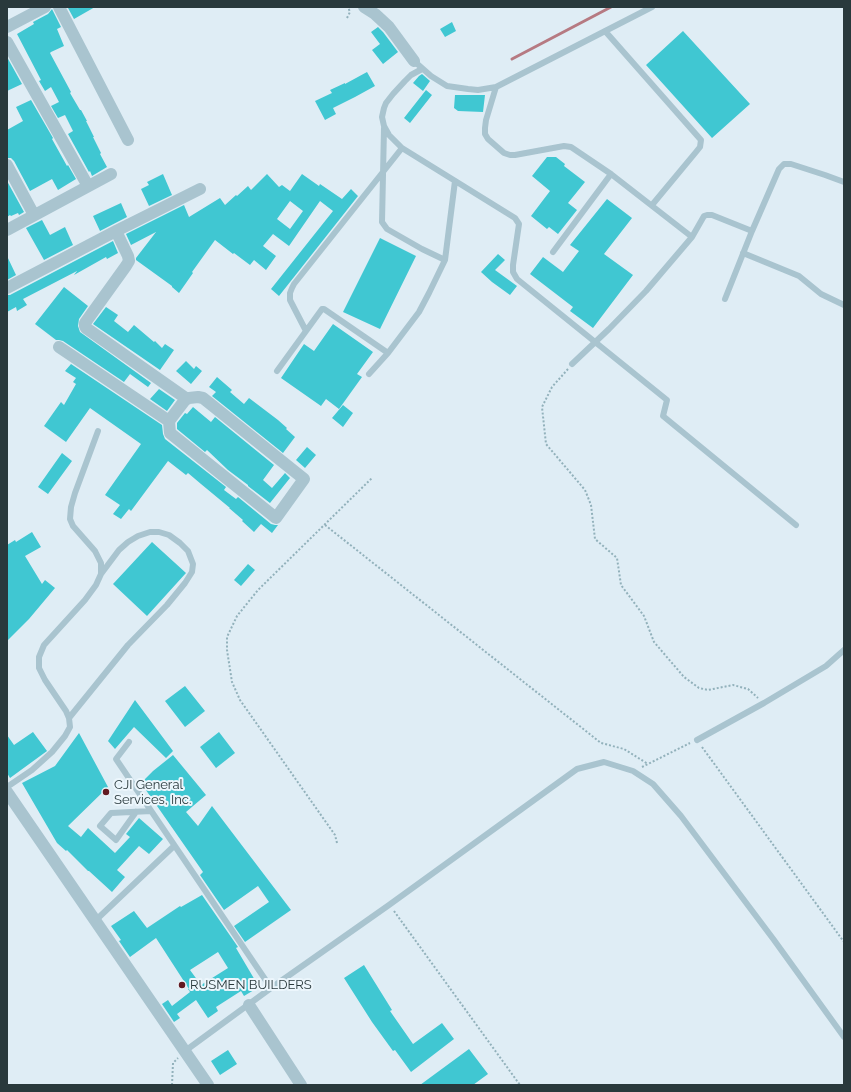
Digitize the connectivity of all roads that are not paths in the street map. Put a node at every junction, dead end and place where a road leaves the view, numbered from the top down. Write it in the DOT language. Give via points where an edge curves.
graph roads {
  1 [pos="45,7"];
  2 [pos="59,7"];
  3 [pos="364,7"];
  4 [pos="652,7"];
  5 [pos="7,28"];
  6 [pos="605,31"];
  7 [pos="7,42"];
  8 [pos="418,65"];
  9 [pos="496,88"];
  10 [pos="384,126"];
  11 [pos="128,140"];
  12 [pos="402,148"];
  13 [pos="7,165"];
  14 [pos="384,172"];
  15 [pos="111,174"];
  16 [pos="611,174"];
  17 [pos="455,181"];
  18 [pos="844,182"];
  19 [pos="88,186"];
  20 [pos="200,189"];
  21 [pos="652,206"];
  22 [pos="34,215"];
  23 [pos="7,230"];
  24 [pos="116,230"];
  25 [pos="752,231"];
  26 [pos="692,237"];
  27 [pos="554,252"];
  28 [pos="743,253"];
  29 [pos="444,260"];
  30 [pos="7,288"];
  31 [pos="725,299"];
  32 [pos="844,306"];
  33 [pos="306,331"];
  34 [pos="596,342"];
  35 [pos="59,347"];
  36 [pos="388,352"];
  37 [pos="572,364"];
  38 [pos="276,371"];
  39 [pos="369,374"];
  40 [pos="187,399"];
  41 [pos="169,421"];
  42 [pos="98,431"];
  43 [pos="796,525"];
  44 [pos="102,574"];
  45 [pos="844,650"];
  46 [pos="69,718"];
  47 [pos="697,740"];
  48 [pos="129,742"];
  49 [pos="7,787"];
  50 [pos="7,792"];
  51 [pos="151,811"];
  52 [pos="136,812"];
  53 [pos="174,846"];
  54 [pos="96,920"];
  55 [pos="271,988"];
  56 [pos="249,1005"];
  57 [pos="844,1037"];
  58 [pos="185,1051"];
  59 [pos="208,1085"];
  60 [pos="301,1085"];
  1 -- 5 [label="street"];
  2 -- 11 [label="street"];
  3 -- 8 [label="street" via="384,21"];
  4 -- 6 [label="lane"];
  6 -- 9 [label="lane"];
  6 -- 21 [label="lane" via="701,140 700,147"];
  7 -- 19 [label="street"];
  8 -- 9 [label="lane" via="447,86 478,90"];
  8 -- 10 [label="lane" via="386,103 382,117"];
  9 -- 16 [label="lane" via="486,120 485,134 488,140 504,153 515,155 568,146"];
  10 -- 12 [label="lane"];
  10 -- 14 [label="lane"];
  12 -- 14 [label="lane"];
  12 -- 17 [label="lane"];
  13 -- 22 [label="street"];
  14 -- 29 [label="lane" via="384,226"];
  14 -- 33 [label="lane" via="292,288 290,300"];
  15 -- 19 [label="street"];
  16 -- 21 [label="lane"];
  16 -- 27 [label="lane"];
  17 -- 29 [label="lane"];
  17 -- 34 [label="lane" via="518,221 513,265 517,279"];
  18 -- 25 [label="lane" via="791,164 784,164 779,168"];
  19 -- 22 [label="street"];
  20 -- 24 [label="street"];
  21 -- 26 [label="lane"];
  22 -- 23 [label="street"];
  24 -- 30 [label="street"];
  24 -- 40 [label="street" via="129,261 84,326"];
  25 -- 26 [label="lane" via="707,215"];
  25 -- 28 [label="lane"];
  26 -- 34 [label="lane" via="646,291"];
  28 -- 31 [label="lane"];
  28 -- 32 [label="lane" via="799,276 821,294"];
  29 -- 36 [label="lane" via="419,312"];
  33 -- 36 [label="lane" via="324,309"];
  33 -- 38 [label="lane"];
  34 -- 37 [label="lane"];
  34 -- 43 [label="lane" via="667,400 663,416"];
  35 -- 41 [label="street"];
  36 -- 39 [label="lane"];
  40 -- 41 [label="street"];
  40 -- 41 [label="street" via="202,398 304,479 277,517 171,435"];
  42 -- 44 [label="lane" via="75,493 70,519 95,551 101,563"];
  44 -- 46 [label="lane" via="85,600 44,645 39,657 39,668 44,680"];
  44 -- 46 [label="lane" via="128,542 150,532 169,535 180,543 188,551 193,564 192,572 185,583 128,645"];
  45 -- 47 [label="lane" via="826,666"];
  46 -- 49 [label="lane" via="70,727 52,752"];
  48 -- 51 [label="lane" via="116,759"];
  50 -- 54 [label="street"];
  51 -- 52 [label="lane"];
  51 -- 53 [label="lane"];
  52 -- 52 [label="lane" via="112,813 100,826 116,840"];
  53 -- 54 [label="lane"];
  53 -- 55 [label="lane"];
  54 -- 58 [label="street"];
  55 -- 56 [label="lane"];
  55 -- 57 [label="lane" via="577,769 604,762 633,771 653,784 681,816"];
  56 -- 58 [label="lane"];
  56 -- 60 [label="street"];
  58 -- 59 [label="street"];
}
